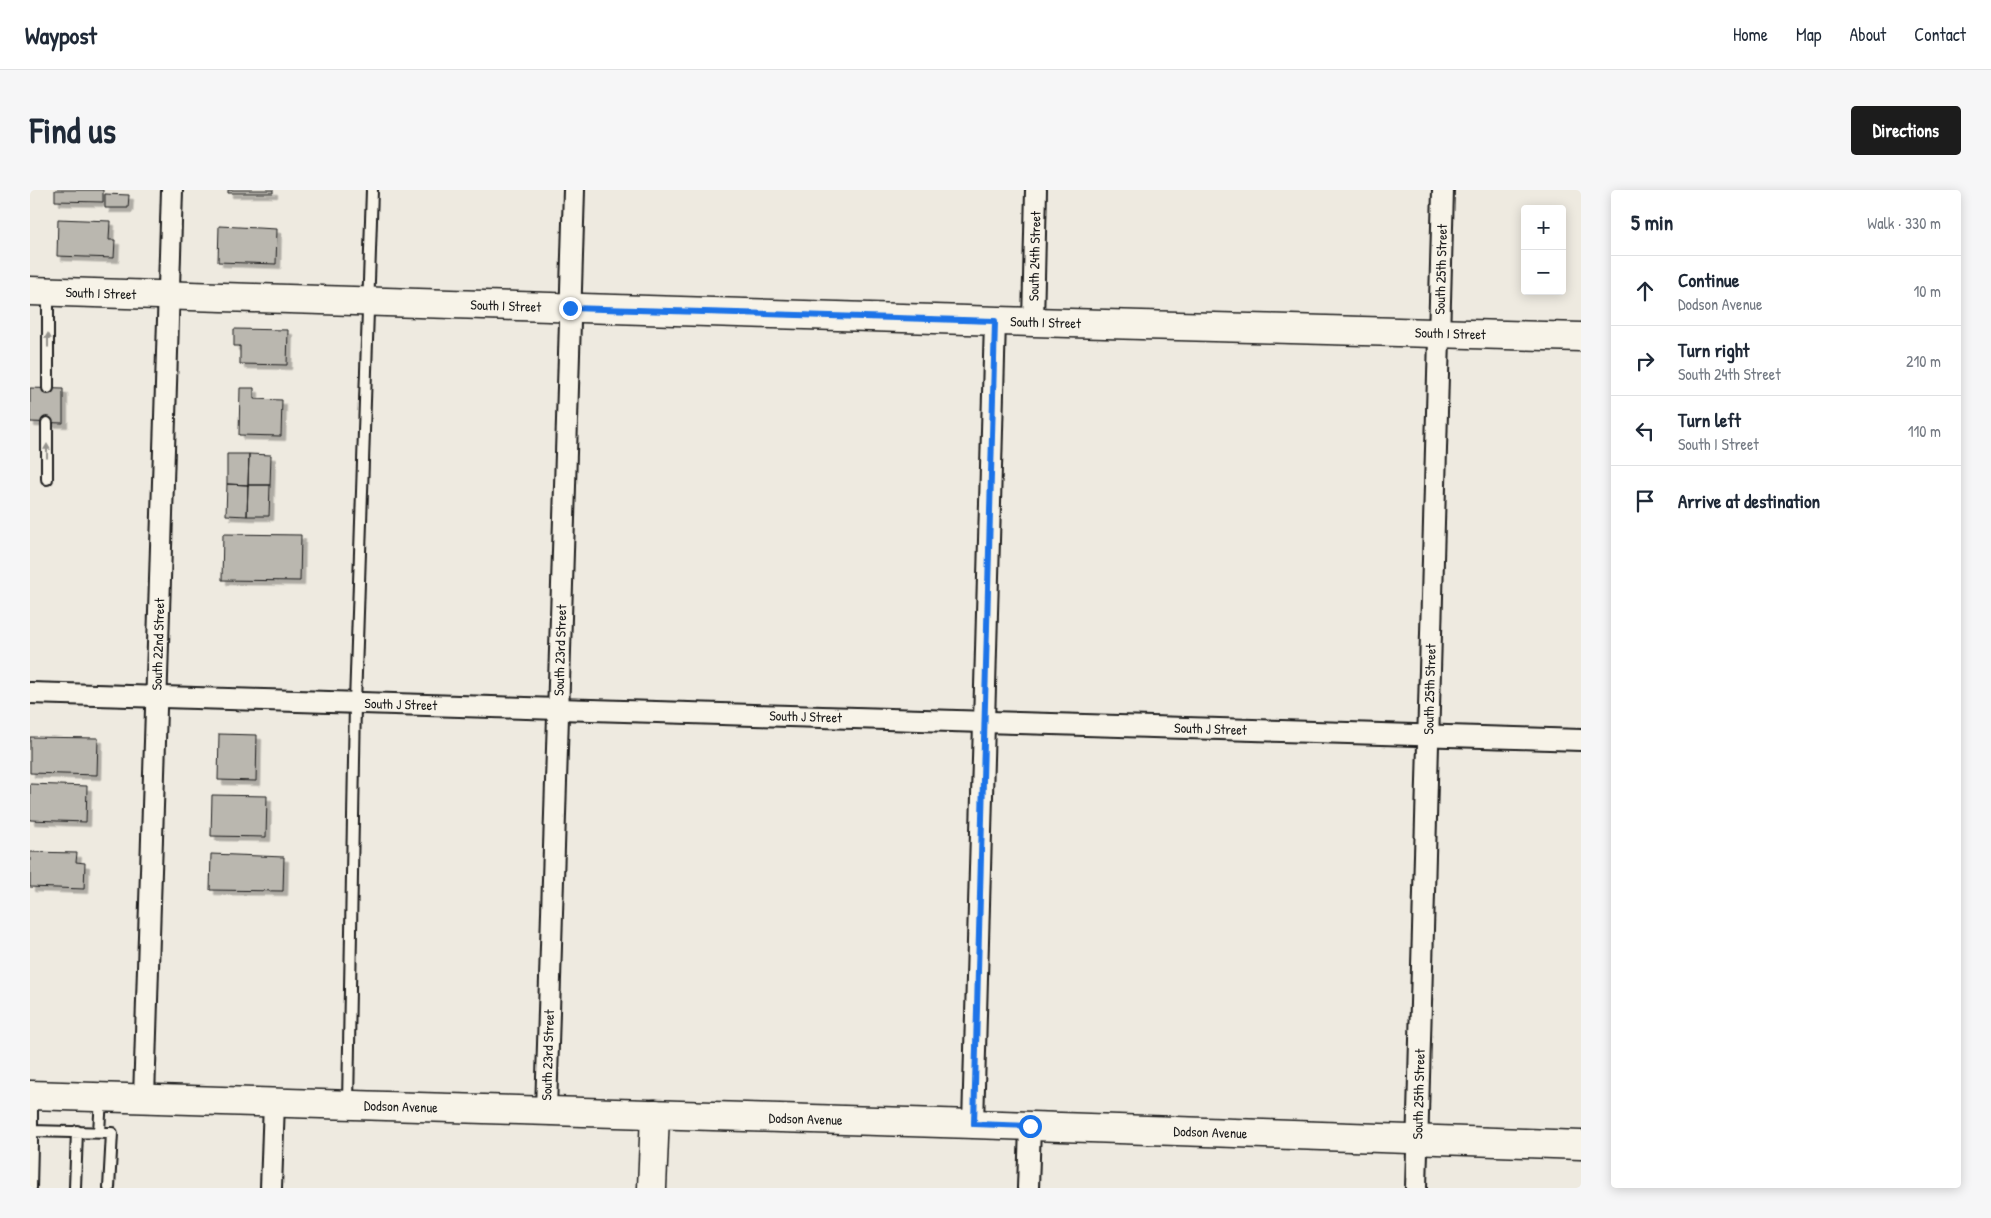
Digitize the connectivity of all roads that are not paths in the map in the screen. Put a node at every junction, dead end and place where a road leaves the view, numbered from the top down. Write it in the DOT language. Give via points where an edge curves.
graph roads {
  1 [pos="172,190"];
  2 [pos="372,190"];
  3 [pos="574,190"];
  4 [pos="1036,190"];
  5 [pos="1443,190"];
  6 [pos="39,291"];
  7 [pos="169,295"];
  8 [pos="368,302"];
  9 [pos="570,308"];
  10 [pos="995,321"];
  11 [pos="1033,322"];
  12 [pos="1439,332"];
  13 [pos="1581,337"];
  14 [pos="48,388"];
  15 [pos="47,423"];
  16 [pos="47,480"];
  17 [pos="30,693"];
  18 [pos="156,698"];
  19 [pos="355,703"];
  20 [pos="557,709"];
  21 [pos="984,722"];
  22 [pos="1429,736"];
  23 [pos="1581,740"];
  24 [pos="31,1095"];
  25 [pos="101,1097"];
  26 [pos="144,1098"];
  27 [pos="274,1102"];
  28 [pos="348,1104"];
  29 [pos="546,1110"];
  30 [pos="655,1114"];
  31 [pos="974,1124"];
  32 [pos="1030,1126"];
  33 [pos="31,1130"];
  34 [pos="77,1131"];
  35 [pos="98,1132"];
  36 [pos="1418,1140"];
  37 [pos="31,1143"];
  38 [pos="1581,1145"];
  39 [pos="31,1188"];
  40 [pos="75,1188"];
  41 [pos="109,1188"];
  42 [pos="271,1188"];
  43 [pos="652,1188"];
  44 [pos="1028,1188"];
  45 [pos="1416,1188"];
  1 -- 7 [label="street, South 22nd Street"];
  2 -- 8 [label="lane"];
  3 -- 9 [label="street, South 23rd Street"];
  4 -- 11 [label="street, South 24th Street"];
  5 -- 12 [label="street, South 25th Street"];
  6 -- 7 [label="street, South I Street"];
  14 -- 6 [label="lane, one-way"];
  7 -- 8 [label="street, South I Street"];
  7 -- 18 [label="street, South 22nd Street"];
  8 -- 9 [label="street, South I Street"];
  8 -- 19 [label="lane"];
  9 -- 10 [label="street, South I Street"];
  9 -- 20 [label="street, South 23rd Street"];
  10 -- 11 [label="street, South I Street"];
  10 -- 21 [label="street"];
  11 -- 12 [label="street, South I Street"];
  12 -- 13 [label="street, South I Street"];
  12 -- 22 [label="street, South 25th Street"];
  16 -- 15 [label="lane, one-way"];
  17 -- 18 [label="street, South J Street"];
  18 -- 19 [label="street, South J Street"];
  18 -- 26 [label="street, South 22nd Street"];
  19 -- 20 [label="street, South J Street"];
  19 -- 28 [label="lane"];
  20 -- 21 [label="street, South J Street"];
  20 -- 29 [label="street, South 23rd Street"];
  21 -- 22 [label="street, South J Street"];
  21 -- 31 [label="street"];
  22 -- 23 [label="street, South J Street"];
  22 -- 36 [label="street, South 25th Street"];
  24 -- 25 [label="street, Dodson Avenue"];
  24 -- 33 [label="lane"];
  25 -- 26 [label="street, Dodson Avenue"];
  25 -- 35 [label="lane"];
  26 -- 27 [label="street, Dodson Avenue"];
  27 -- 28 [label="street, Dodson Avenue"];
  27 -- 42 [label="street"];
  28 -- 29 [label="street, Dodson Avenue"];
  29 -- 30 [label="street, Dodson Avenue"];
  30 -- 31 [label="street, Dodson Avenue"];
  30 -- 43 [label="street"];
  31 -- 32 [label="street, Dodson Avenue"];
  32 -- 36 [label="street, Dodson Avenue"];
  32 -- 44 [label="street"];
  33 -- 34 [label="lane"];
  33 -- 37 [label="lane"];
  34 -- 35 [label="lane"];
  34 -- 40 [label="lane"];
  35 -- 41 [label="lane" via="112,1133"];
  36 -- 38 [label="street, Dodson Avenue"];
  36 -- 45 [label="street, South 25th Street"];
  37 -- 39 [label="lane"];
}
